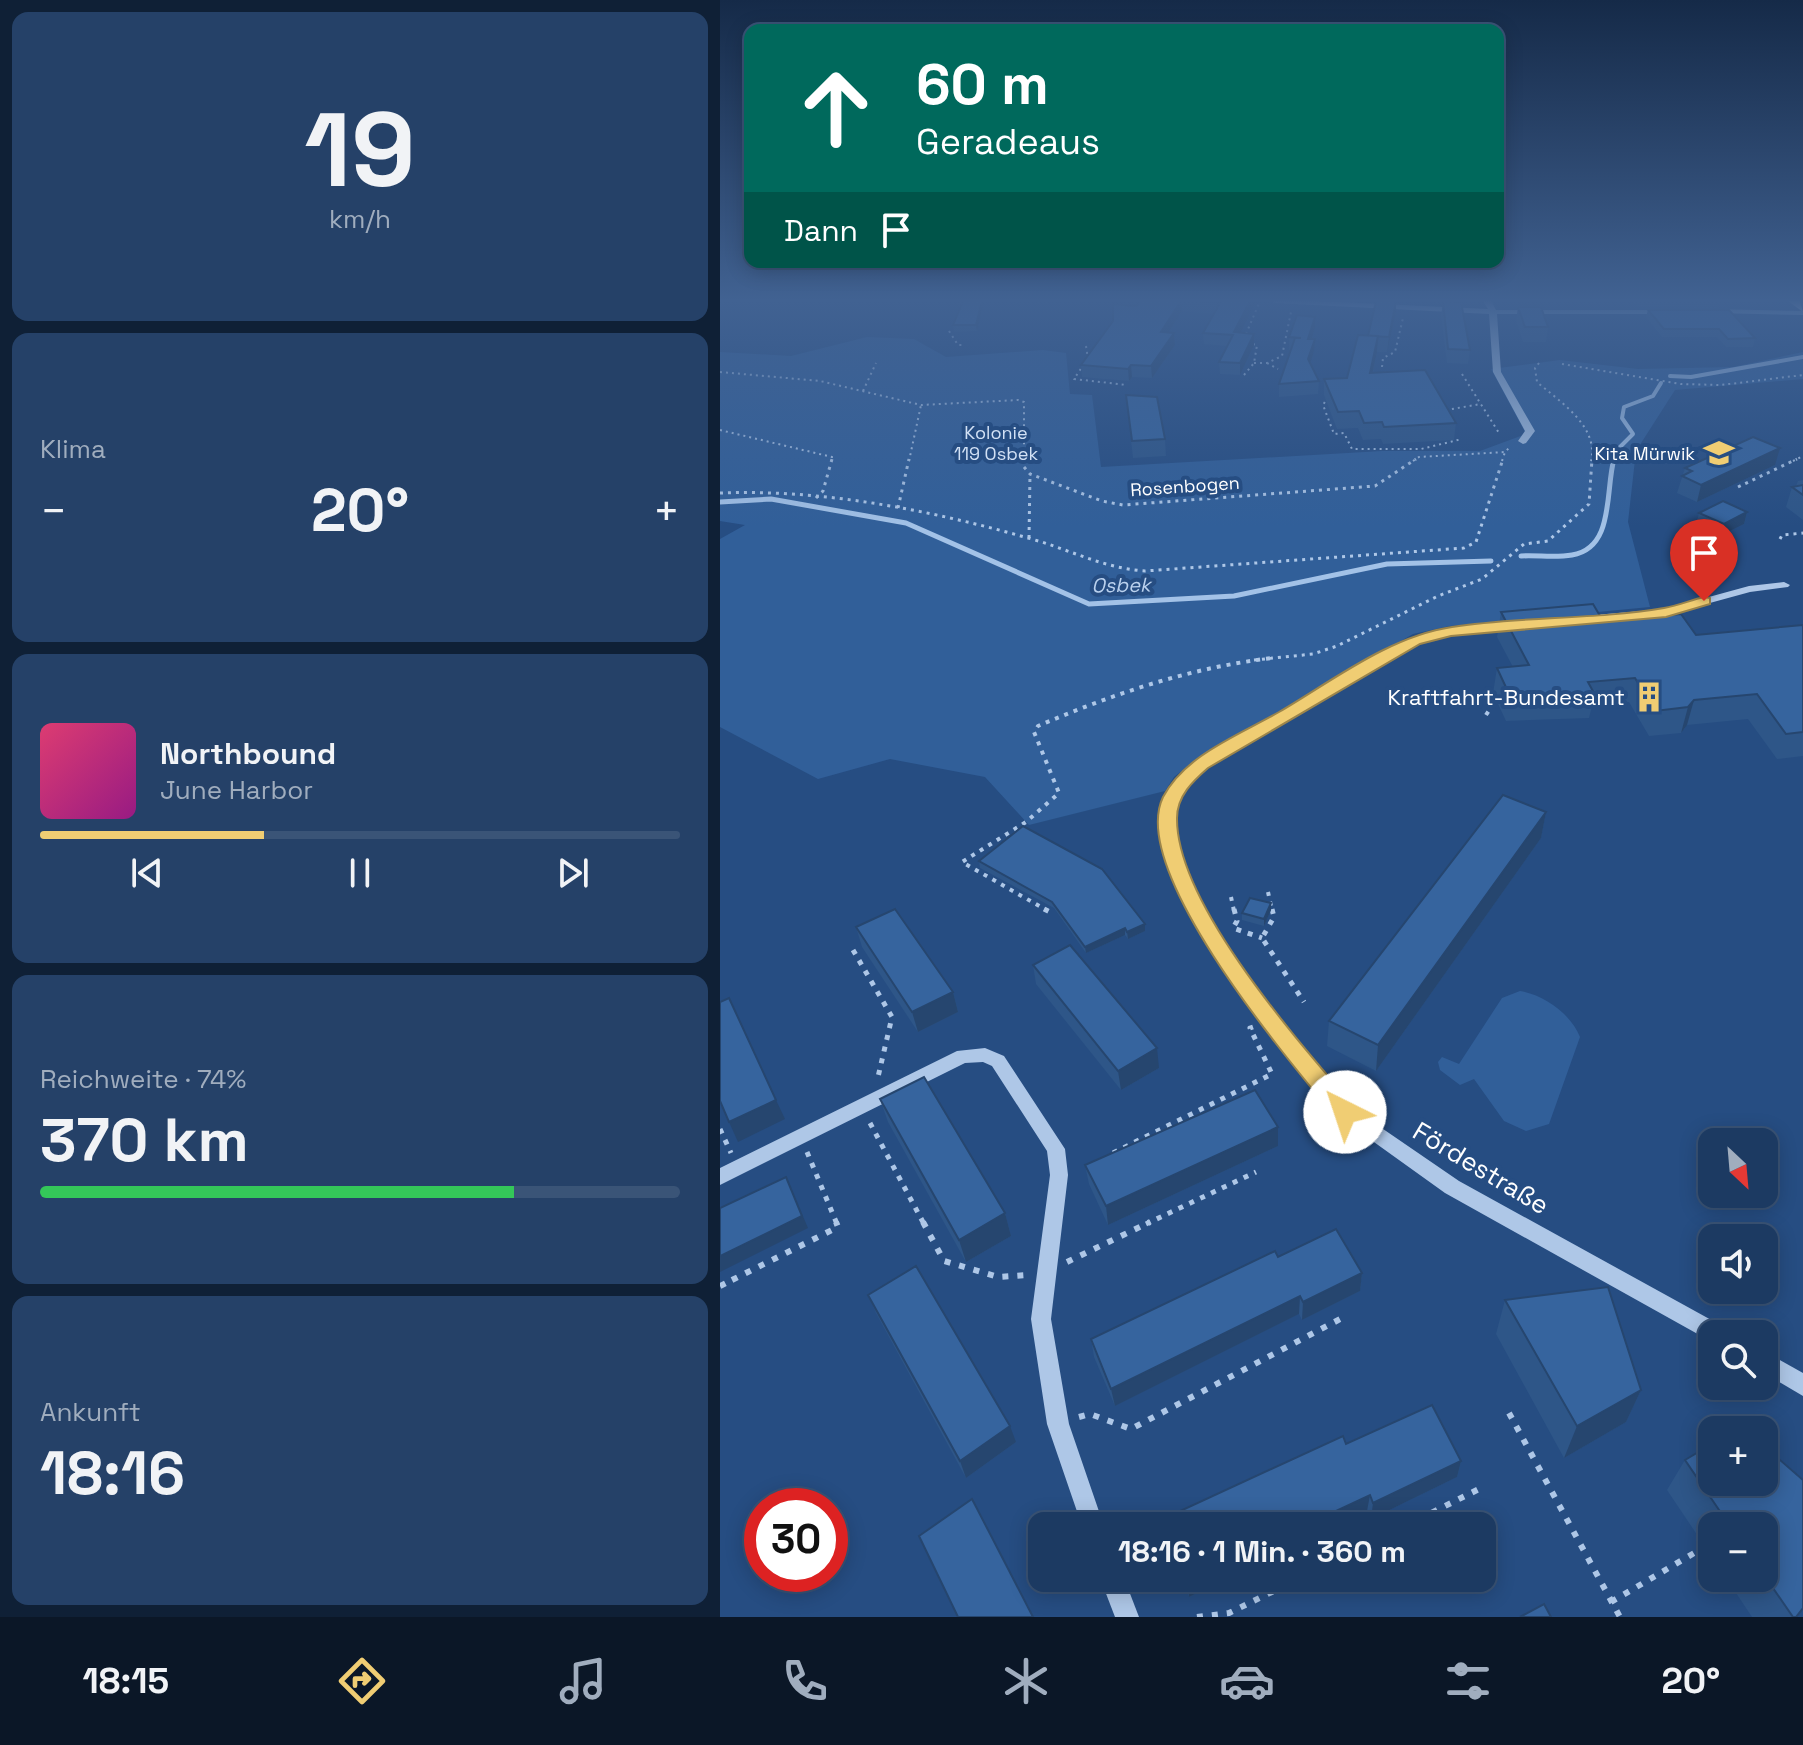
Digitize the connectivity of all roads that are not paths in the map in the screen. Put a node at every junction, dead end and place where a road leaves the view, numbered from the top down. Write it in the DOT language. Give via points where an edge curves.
graph roads {
  1 [pos="1499,376"];
  2 [pos="1523,441"];
  3 [pos="1784,585"];
  4 [pos="1567,621"];
  5 [pos="1537,624"];
  6 [pos="720,1177"];
  7 [pos="1698,1323"];
  8 [pos="1778,1370"];
  9 [pos="1803,1385"];
  10 [pos="1088,1512"];
  11 [pos="1117,1592"];
  12 [pos="1127,1617"];
  1 -- 2 [label="street" via="1530,431"];
  3 -- 4 [label="street" via="1666,612"];
  5 -- 7 [label="street, Fördestraße" via="1451,631 1415,641 1214,756 1186,778 1171,799 1167,817 1173,858 1190,902 1278,1032 1345,1112 1452,1187"];
  6 -- 10 [label="street" via="963,1056 985,1055 998,1061 1056,1149 1059,1175 1041,1319 1058,1424"];
  8 -- 9 [label="street"];
  11 -- 12 [label="street"];
}
